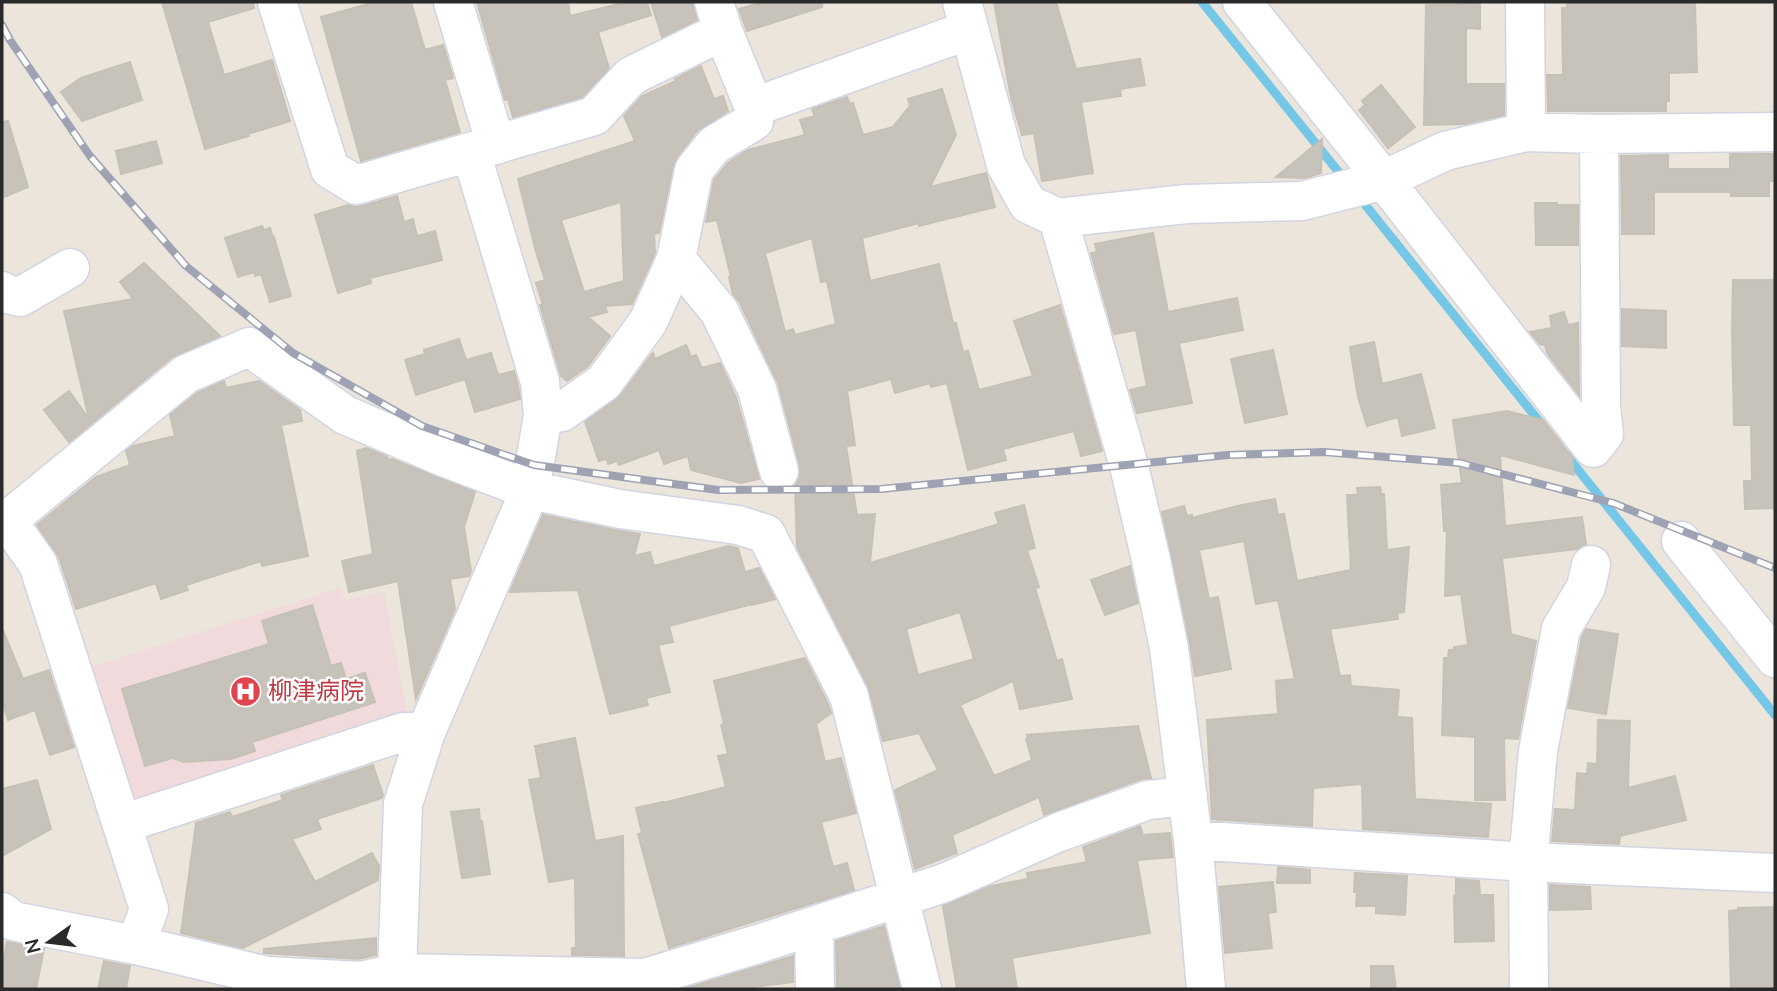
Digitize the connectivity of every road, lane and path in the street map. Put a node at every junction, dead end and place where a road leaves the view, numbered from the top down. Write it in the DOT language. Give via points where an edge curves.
graph roads {
  1 [pos="277,2"];
  2 [pos="453,2"];
  3 [pos="1242,2"];
  4 [pos="1525,2"];
  5 [pos="718,16"];
  6 [pos="965,16"];
  7 [pos="754,107"];
  8 [pos="1526,132"];
  9 [pos="1775,132"];
  10 [pos="1599,134"];
  11 [pos="483,148"];
  12 [pos="1384,180"];
  13 [pos="1058,218"];
  14 [pos="676,259"];
  15 [pos="69,268"];
  16 [pos="2,291"];
  17 [pos="543,416"];
  18 [pos="779,471"];
  19 [pos="530,490"];
  20 [pos="5,523"];
  21 [pos="1681,541"];
  22 [pos="1591,565"];
  23 [pos="1775,658"];
  24 [pos="426,732"];
  25 [pos="1188,796"];
  26 [pos="122,824"];
  27 [pos="1193,840"];
  28 [pos="1528,862"];
  29 [pos="1775,873"];
  30 [pos="900,898"];
  31 [pos="6,923"];
  32 [pos="814,926"];
  33 [pos="136,946"];
  34 [pos="397,973"];
  35 [pos="361,985"];
  36 [pos="815,989"];
  37 [pos="922,989"];
  38 [pos="1206,989"];
  39 [pos="1528,989"];
  1 -- 11 [label="street" via="330,169 356,185"];
  2 -- 11 [label="street"];
  3 -- 12 [label="street"];
  4 -- 8 [label="street"];
  5 -- 7 [label="street"];
  5 -- 11 [label="street" via="631,76 594,116"];
  6 -- 7 [label="street"];
  6 -- 13 [label="street" via="1006,166 1028,204"];
  7 -- 14 [label="street" via="754,121 714,145 695,170"];
  8 -- 10 [label="street"];
  8 -- 12 [label="street" via="1445,151"];
  9 -- 10 [label="street"];
  10 -- 12 [label="street" via="1604,434 1593,448"];
  11 -- 17 [label="street" via="540,382"];
  12 -- 13 [label="street" via="1302,201 1186,204"];
  13 -- 25 [label="street" via="1151,560 1169,648"];
  14 -- 17 [label="street" via="648,321 604,382 562,412"];
  14 -- 18 [label="street" via="719,311 752,378"];
  15 -- 16 [label="street" via="20,297"];
  17 -- 19 [label="street"];
  19 -- 20 [label="street" via="345,415 249,347 186,374"];
  19 -- 24 [label="street"];
  19 -- 30 [label="street" via="620,509 738,524 765,534 849,696"];
  20 -- 26 [label="street" via="38,564"];
  21 -- 23 [label="street"];
  22 -- 28 [label="street" via="1586,587 1561,629 1538,751"];
  24 -- 26 [label="street" via="403,732"];
  24 -- 34 [label="street" via="403,803"];
  25 -- 27 [label="street"];
  25 -- 30 [label="street" via="1148,800"];
  26 -- 33 [label="street" via="149,909"];
  27 -- 28 [label="street"];
  27 -- 38 [label="street"];
  28 -- 29 [label="street"];
  28 -- 39 [label="street"];
  30 -- 32 [label="street"];
  30 -- 37 [label="street"];
  31 -- 33 [label="street"];
  32 -- 34 [label="street" via="645,978"];
  32 -- 36 [label="street"];
  33 -- 35 [label="street" via="267,975"];
  34 -- 35 [label="street"];
}
